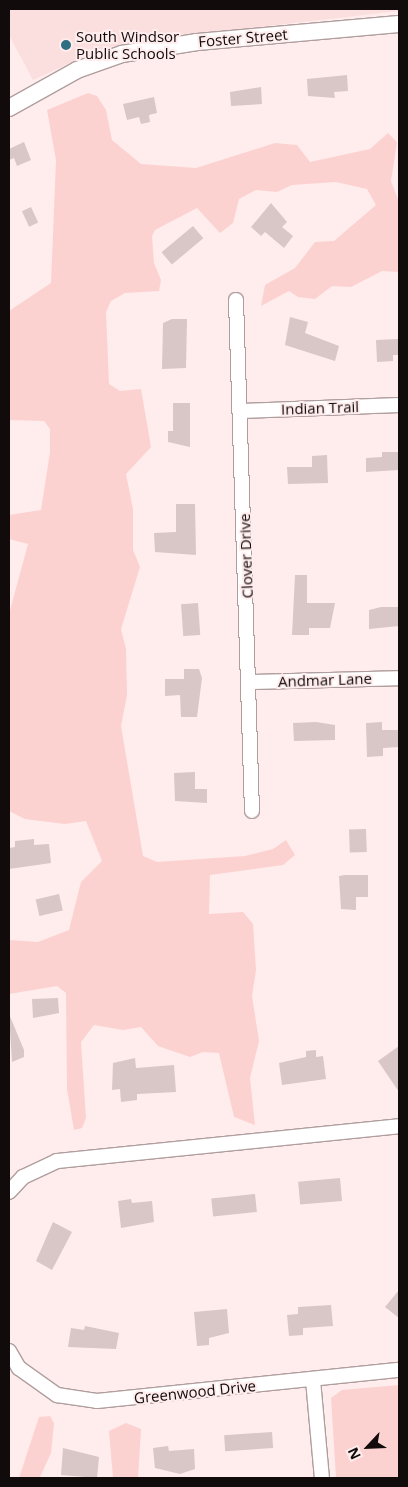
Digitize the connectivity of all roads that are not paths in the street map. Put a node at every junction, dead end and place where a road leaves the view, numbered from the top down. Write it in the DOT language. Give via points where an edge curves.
graph roads {
  1 [pos="399,24"];
  2 [pos="9,108"];
  3 [pos="236,300"];
  4 [pos="399,405"];
  5 [pos="242,411"];
  6 [pos="399,678"];
  7 [pos="250,682"];
  8 [pos="252,811"];
  9 [pos="399,1126"];
  10 [pos="9,1192"];
  11 [pos="9,1350"];
  12 [pos="399,1370"];
  13 [pos="312,1380"];
  14 [pos="322,1478"];
  1 -- 2 [label="street, Foster Street" via="197,42 122,54 77,70"];
  3 -- 5 [label="street, Clover Drive"];
  4 -- 5 [label="street, Indian Trail"];
  5 -- 7 [label="street, Clover Drive"];
  6 -- 7 [label="street, Andmar Lane"];
  7 -- 8 [label="street, Clover Drive"];
  9 -- 10 [label="street" via="57,1161 23,1177"];
  11 -- 13 [label="street, Greenwood Drive" via="19,1368 57,1395 97,1401"];
  12 -- 13 [label="street, Greenwood Drive"];
  13 -- 14 [label="street"];
}
